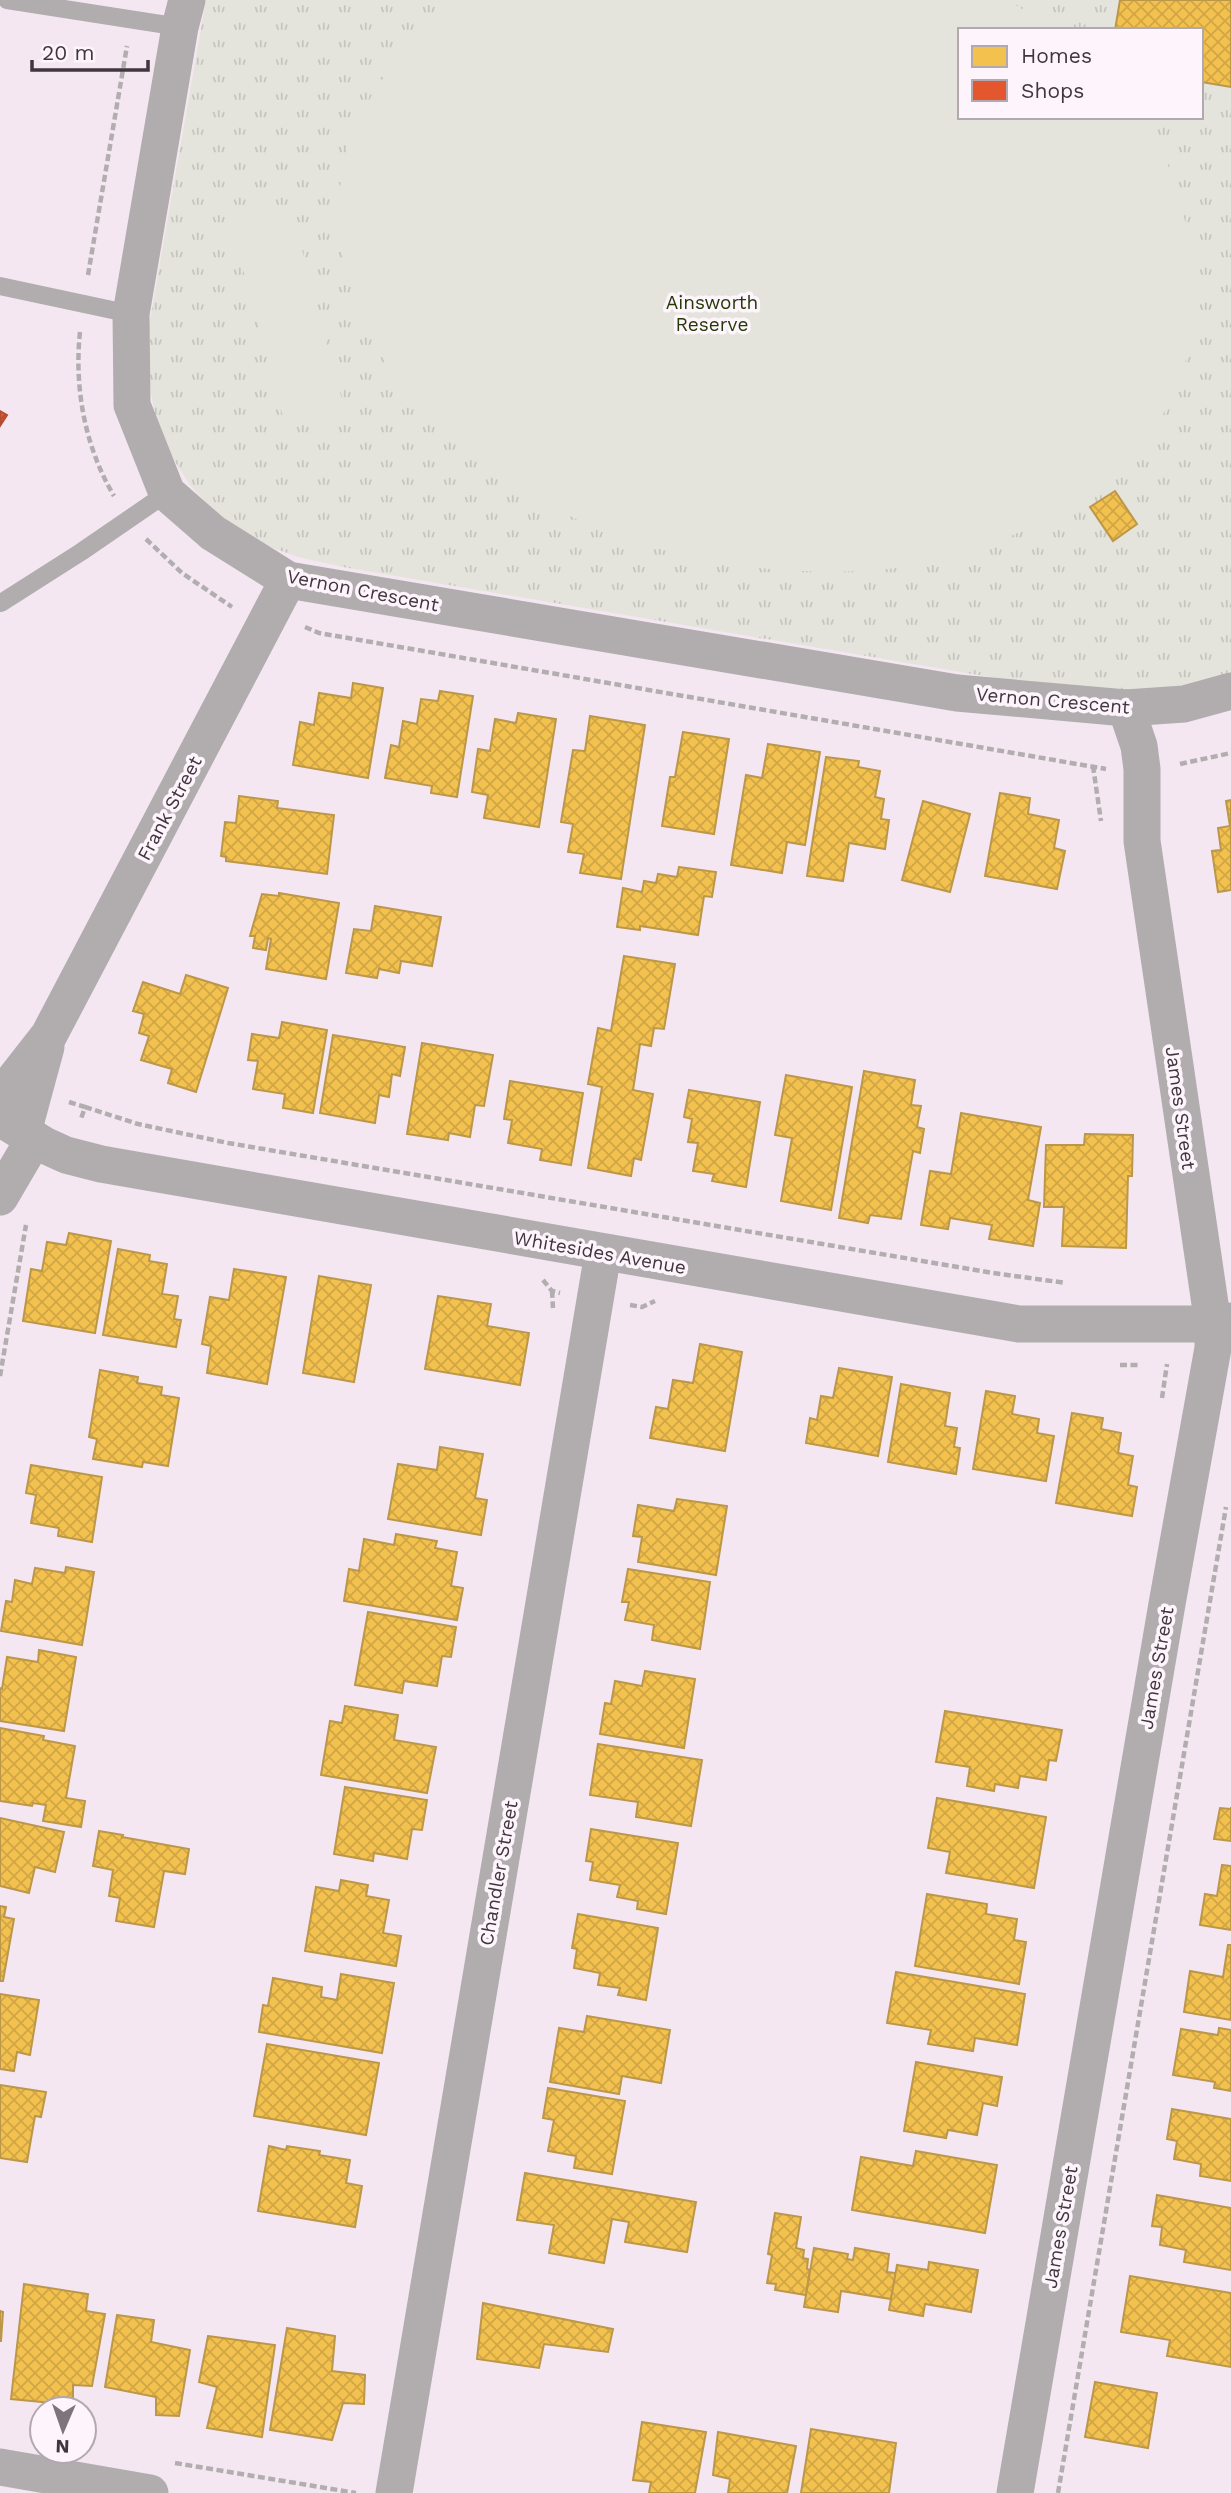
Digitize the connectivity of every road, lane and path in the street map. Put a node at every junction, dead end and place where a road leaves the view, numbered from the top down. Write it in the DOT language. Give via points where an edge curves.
graph roads {
  1 [pos="7,0"];
  2 [pos="183,14"];
  3 [pos="132,20"];
  4 [pos="0,286"];
  5 [pos="83,305"];
  6 [pos="131,314"];
  7 [pos="167,493"];
  8 [pos="128,520"];
  9 [pos="288,580"];
  10 [pos="1,603"];
  11 [pos="269,616"];
  12 [pos="1231,691"];
  13 [pos="1231,701"];
  14 [pos="1126,722"];
  15 [pos="1231,753"];
  16 [pos="1131,769"];
  17 [pos="85,1107"];
  18 [pos="10,1124"];
  19 [pos="14,1207"];
  20 [pos="603,1253"];
  21 [pos="1070,1284"];
  22 [pos="1222,1322"];
  23 [pos="0,1377"];
  24 [pos="1229,1494"];
  25 [pos="0,2467"];
  26 [pos="157,2477"];
  27 [pos="356,2493"];
  28 [pos="394,2493"];
  29 [pos="1015,2493"];
  30 [pos="1058,2493"];
  1 -- 3 [label="lane"];
  2 -- 3 [label="lane"];
  2 -- 6 [label="street, Vernon Crescent"];
  3 -- 5 [label="path"];
  4 -- 5 [label="lane"];
  5 -- 6 [label="lane"];
  5 -- 8 [label="path" via="79,394 106,482"];
  6 -- 7 [label="street, Vernon Crescent" via="132,405"];
  7 -- 8 [label="lane"];
  7 -- 9 [label="street, Vernon Crescent" via="213,533"];
  8 -- 10 [label="lane"];
  8 -- 11 [label="path" via="182,573 231,606"];
  9 -- 11 [label="street, Frank Street"];
  9 -- 14 [label="street, Vernon Crescent"];
  11 -- 16 [label="path" via="319,633 1110,770"];
  11 -- 18 [label="street, Frank Street" via="49,1035"];
  12 -- 14 [label="street, Vernon Crescent"];
  13 -- 14 [label="street, Vernon Crescent" via="1205,717 1178,725"];
  14 -- 16 [label="street, James Street" via="1139,746"];
  15 -- 16 [label="path" via="1174,766"];
  16 -- 22 [label="street, James Street"];
  17 -- 21 [label="path" via="138,1124 228,1143"];
  18 -- 19 [label="street, Frank Street"];
  18 -- 20 [label="street, Whitesides Avenue" via="66,1155 101,1164"];
  19 -- 23 [label="path"];
  20 -- 22 [label="street, Whitesides Avenue" via="1019,1324"];
  20 -- 28 [label="street, Chandler Street"];
  22 -- 29 [label="street, James Street" via="1213,1348 1164,1618"];
  24 -- 30 [label="path"];
  25 -- 26 [label="street"];
  26 -- 27 [label="path"];
}
